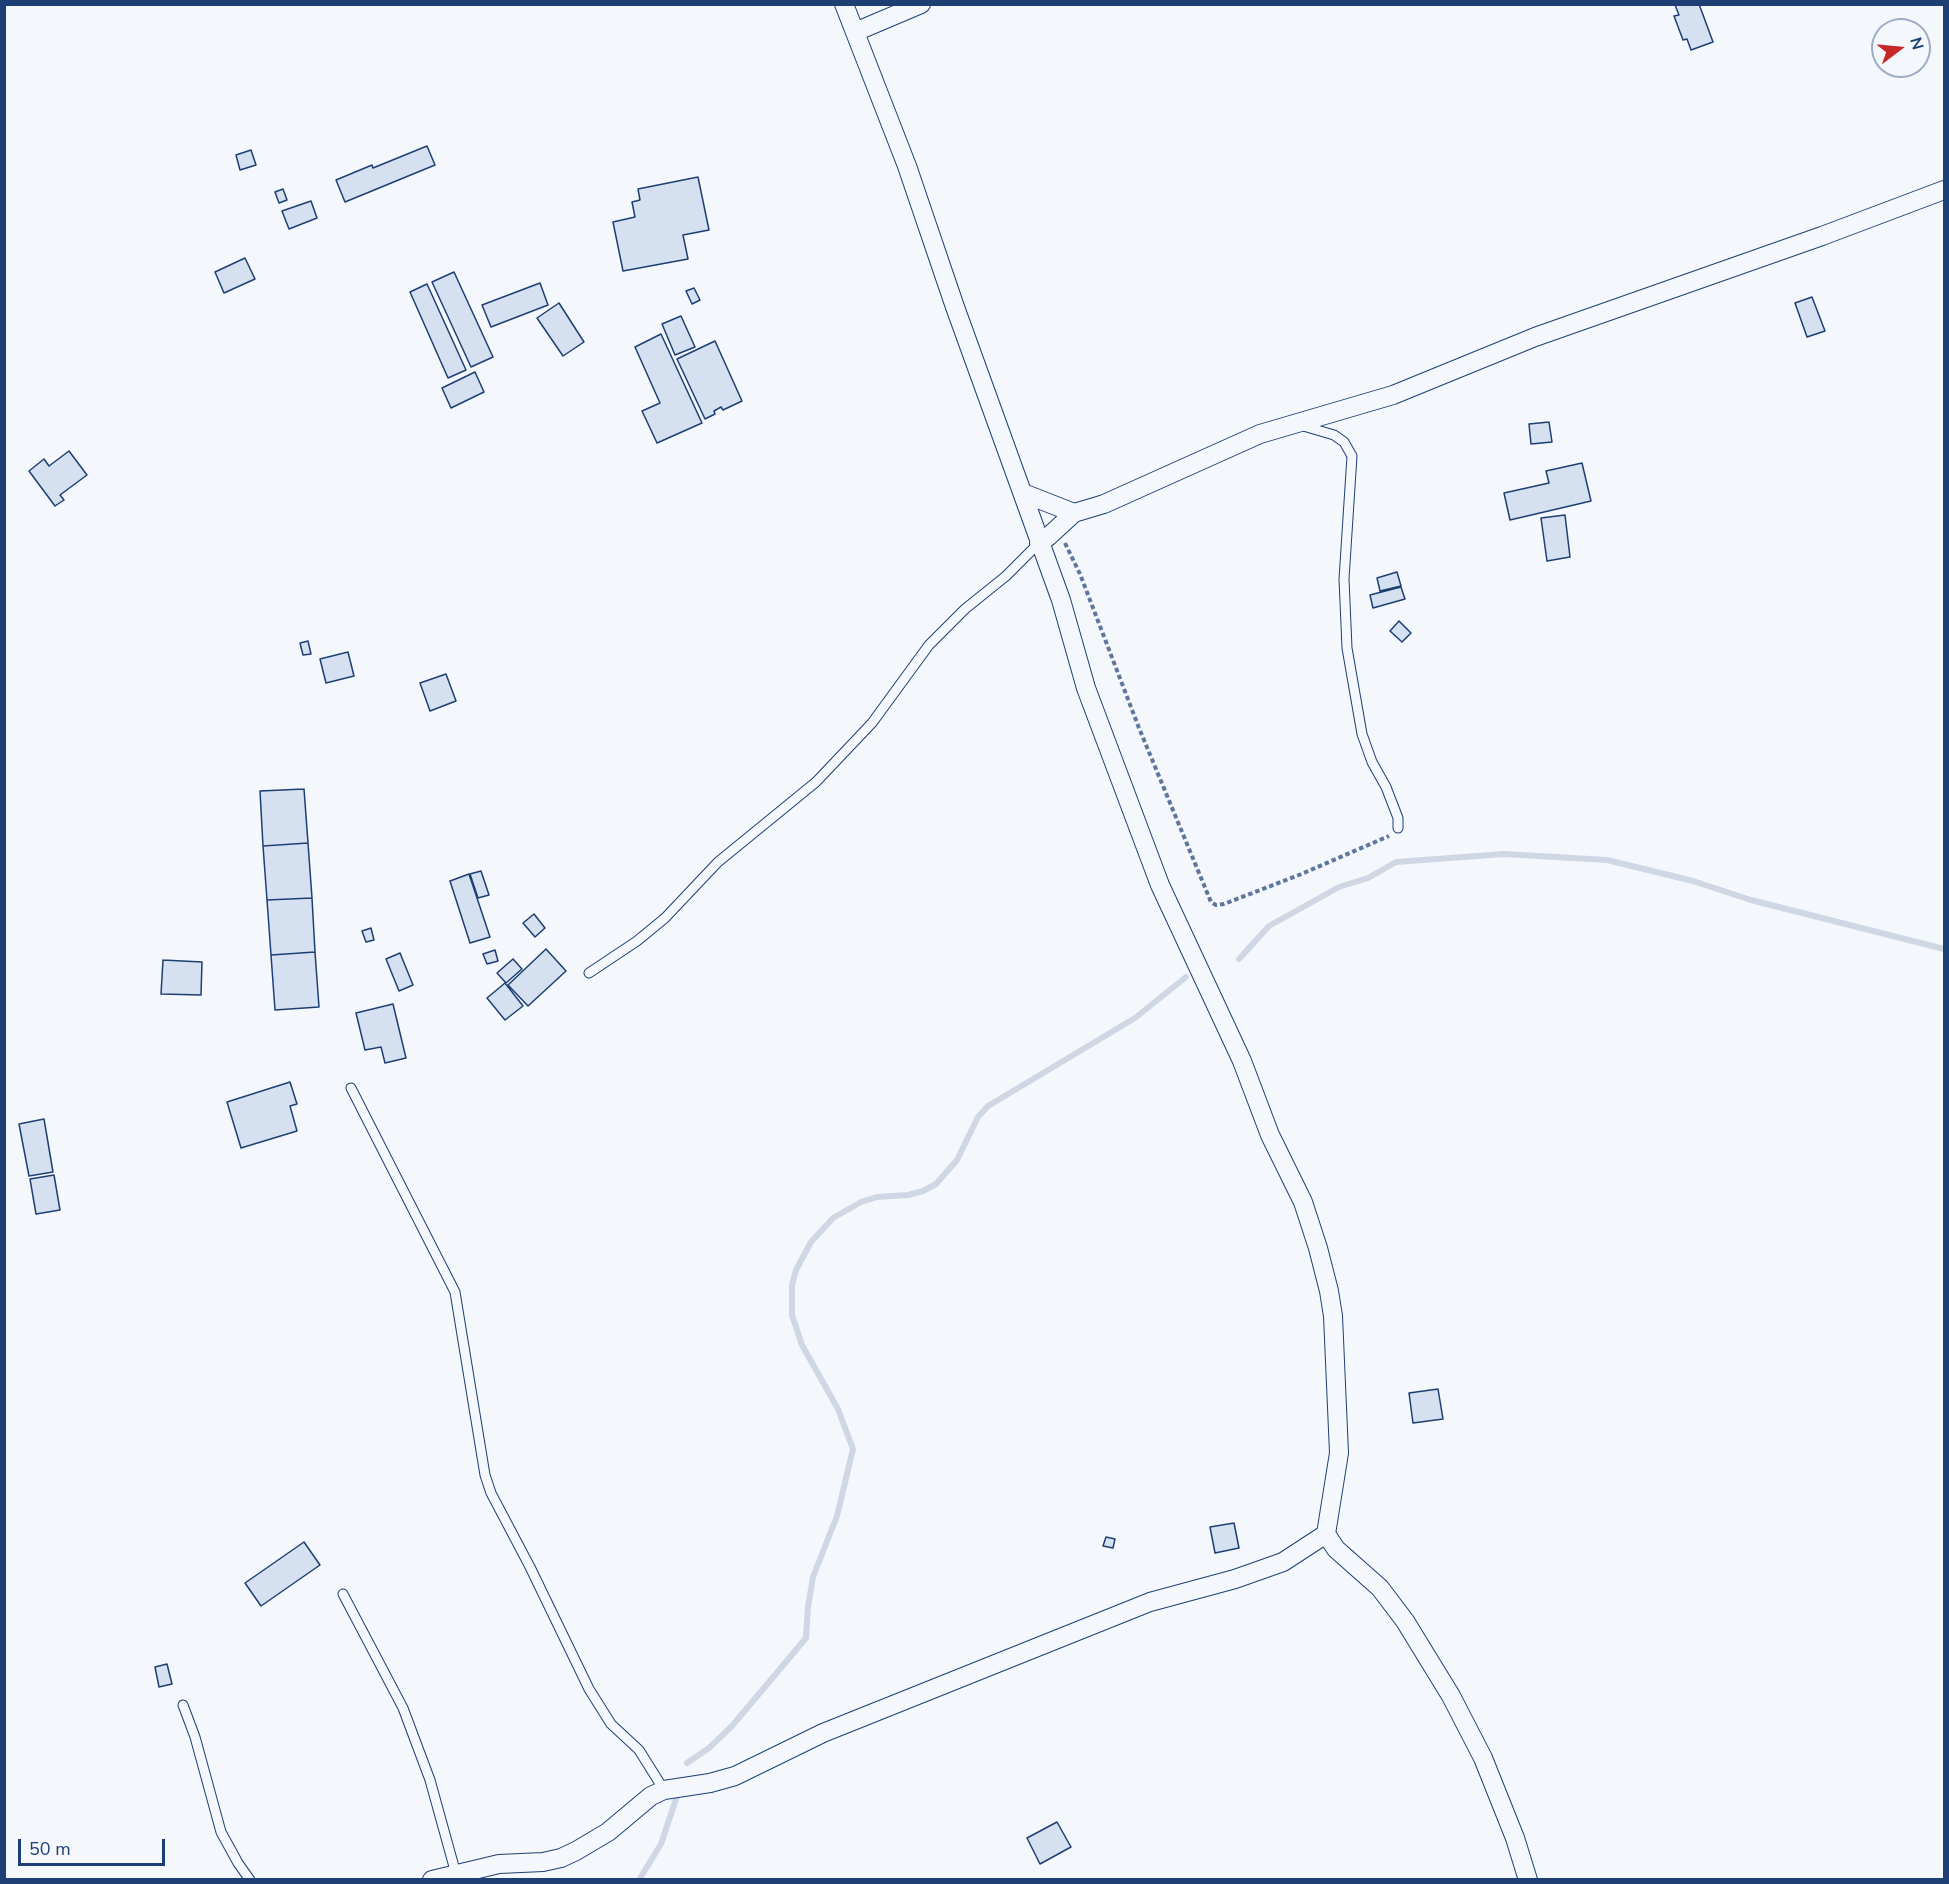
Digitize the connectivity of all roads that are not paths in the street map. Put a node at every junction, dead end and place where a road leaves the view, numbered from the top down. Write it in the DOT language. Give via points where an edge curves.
graph roads {
  1 [pos="844,4"];
  2 [pos="921,4"];
  3 [pos="855,32"];
  4 [pos="1944,190"];
  5 [pos="1295,423"];
  6 [pos="1023,493"];
  7 [pos="1074,513"];
  8 [pos="1039,543"];
  9 [pos="1398,828"];
  10 [pos="589,973"];
  11 [pos="351,1088"];
  12 [pos="1326,1534"];
  13 [pos="343,1594"];
  14 [pos="183,1705"];
  15 [pos="664,1790"];
  16 [pos="456,1874"];
  17 [pos="249,1880"];
  18 [pos="432,1880"];
  19 [pos="1528,1880"];
  1 -- 3 [label="street"];
  2 -- 3 [label="street"];
  3 -- 6 [label="street"];
  4 -- 5 [label="street" via="1535,337 1393,395"];
  5 -- 7 [label="street" via="1260,434 1104,504"];
  5 -- 9 [label="lane" via="1334,435 1344,442 1352,456 1344,579 1347,648 1362,734 1398,818"];
  6 -- 7 [label="street"];
  6 -- 8 [label="street"];
  7 -- 8 [label="street"];
  8 -- 10 [label="lane" via="929,645 872,723 816,782 718,862 665,918"];
  8 -- 12 [label="street" via="1061,600 1086,688 1160,885 1242,1061 1270,1135 1303,1202 1318,1248 1333,1316 1339,1453"];
  11 -- 15 [label="lane" via="455,1292 490,1493 589,1689 611,1724 639,1750"];
  12 -- 15 [label="street" via="1283,1562 1150,1602 823,1733 735,1776"];
  12 -- 19 [label="street" via="1336,1549 1380,1588 1451,1696 1483,1758"];
  13 -- 16 [label="lane" via="403,1708 430,1780"];
  14 -- 17 [label="lane" via="221,1832"];
  15 -- 16 [label="street" via="608,1832 561,1858 499,1864"];
  16 -- 18 [label="street"];
}
